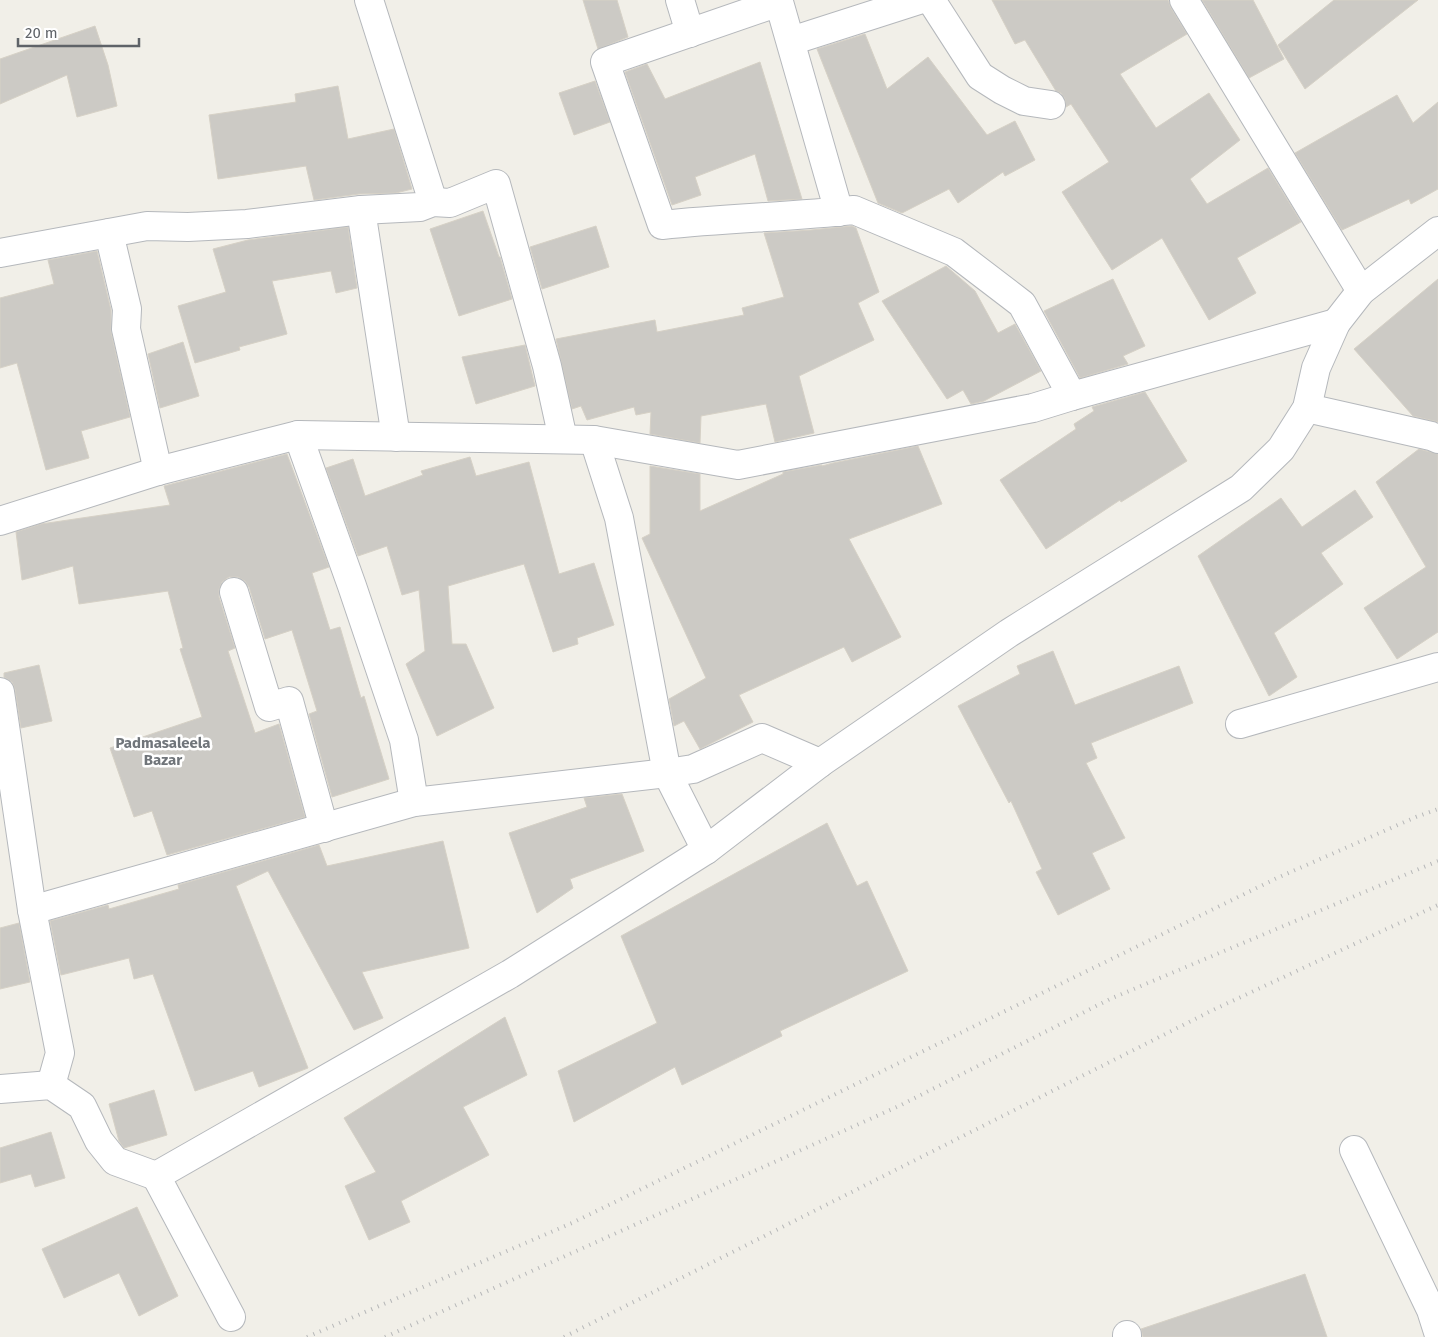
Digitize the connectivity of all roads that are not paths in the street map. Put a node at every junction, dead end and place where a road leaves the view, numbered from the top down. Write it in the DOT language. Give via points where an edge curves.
graph roads {
  1 [pos="369,0"];
  2 [pos="680,0"];
  3 [pos="919,0"];
  4 [pos="931,0"];
  5 [pos="1184,0"];
  6 [pos="690,33"];
  7 [pos="791,41"];
  8 [pos="1051,105"];
  9 [pos="433,202"];
  10 [pos="361,210"];
  11 [pos="840,212"];
  12 [pos="1438,231"];
  13 [pos="109,233"];
  14 [pos="0,252"];
  15 [pos="1361,290"];
  16 [pos="1336,323"];
  17 [pos="1072,396"];
  18 [pos="1307,408"];
  19 [pos="298,435"];
  20 [pos="396,437"];
  21 [pos="563,439"];
  22 [pos="1438,439"];
  23 [pos="594,440"];
  24 [pos="158,471"];
  25 [pos="0,521"];
  26 [pos="234,592"];
  27 [pos="1438,667"];
  28 [pos="0,692"];
  29 [pos="1240,724"];
  30 [pos="820,763"];
  31 [pos="667,774"];
  32 [pos="414,802"];
  33 [pos="324,828"];
  34 [pos="706,850"];
  35 [pos="32,910"];
  36 [pos="51,1085"];
  37 [pos="0,1089"];
  38 [pos="1354,1150"];
  39 [pos="156,1176"];
  40 [pos="231,1317"];
  41 [pos="1438,1332"];
  1 -- 9 [label="street"];
  2 -- 6 [label="street"];
  3 -- 7 [label="street"];
  4 -- 8 [label="street" via="980,76 1024,102"];
  5 -- 15 [label="street"];
  6 -- 7 [label="street" via="779,2"];
  6 -- 11 [label="street" via="605,62 662,225"];
  7 -- 11 [label="street"];
  9 -- 10 [label="street" via="420,207"];
  9 -- 21 [label="street" via="450,203 496,184 547,366"];
  10 -- 13 [label="street" via="247,224 147,226"];
  10 -- 20 [label="street"];
  11 -- 17 [label="street" via="854,210 954,252 1022,304"];
  12 -- 15 [label="street"];
  13 -- 14 [label="street"];
  13 -- 24 [label="street" via="127,309 126,329"];
  15 -- 16 [label="street"];
  16 -- 17 [label="street"];
  16 -- 18 [label="street" via="1316,368"];
  17 -- 23 [label="street" via="1033,408 738,465"];
  18 -- 22 [label="street"];
  18 -- 30 [label="street" via="1280,449 1241,488 1010,633"];
  19 -- 20 [label="street"];
  19 -- 24 [label="street"];
  19 -- 32 [label="street" via="404,740"];
  20 -- 21 [label="street"];
  21 -- 23 [label="street"];
  23 -- 31 [label="street" via="619,518"];
  24 -- 25 [label="street"];
  26 -- 33 [label="street" via="269,708 289,702"];
  27 -- 29 [label="street"];
  28 -- 35 [label="street"];
  30 -- 31 [label="street" via="762,738 693,769"];
  30 -- 34 [label="street"];
  31 -- 32 [label="street"];
  31 -- 34 [label="street"];
  32 -- 33 [label="street"];
  33 -- 35 [label="street"];
  34 -- 39 [label="street" via="510,974"];
  35 -- 36 [label="street" via="60,1053"];
  36 -- 37 [label="street"];
  36 -- 39 [label="street" via="82,1106 99,1141 115,1161"];
  38 -- 41 [label="street" via="1431,1310"];
  39 -- 40 [label="street"];
}
